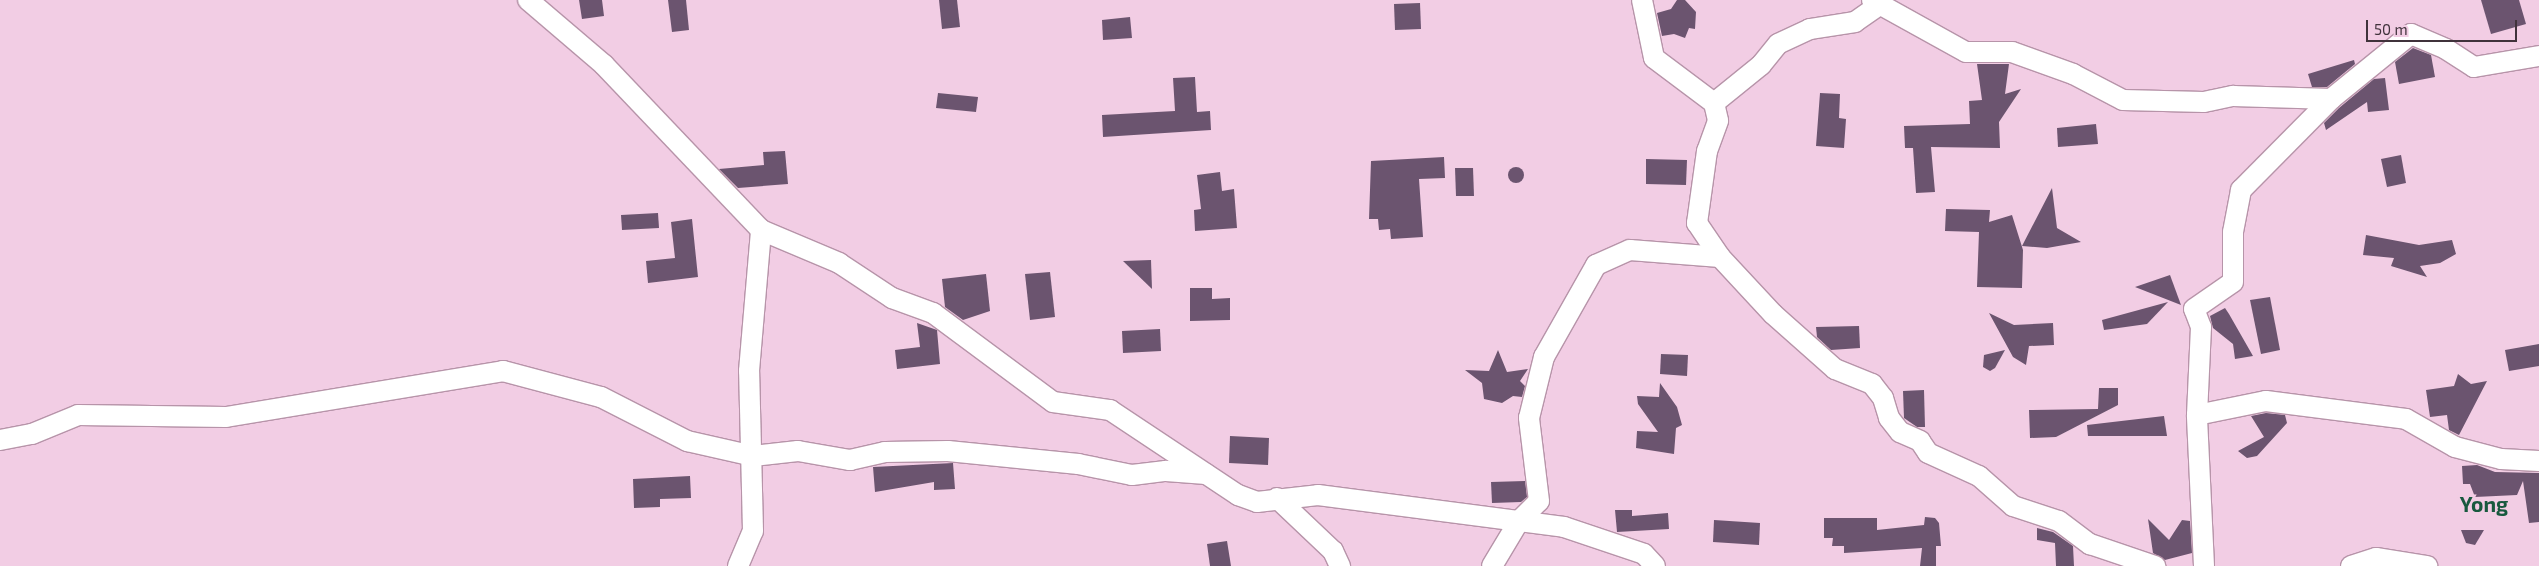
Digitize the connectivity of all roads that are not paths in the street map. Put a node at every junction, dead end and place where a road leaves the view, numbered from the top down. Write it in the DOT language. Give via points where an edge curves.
graph roads {
  1 [pos="528,0"];
  2 [pos="1642,0"];
  3 [pos="1877,2"];
  4 [pos="2539,56"];
  5 [pos="2330,99"];
  6 [pos="1714,104"];
  7 [pos="761,230"];
  8 [pos="1720,257"];
  9 [pos="2197,415"];
  10 [pos="0,440"];
  11 [pos="752,456"];
  12 [pos="2539,461"];
  13 [pos="1208,474"];
  14 [pos="1277,498"];
  15 [pos="1519,521"];
  16 [pos="738,566"];
  17 [pos="1340,566"];
  18 [pos="1492,566"];
  19 [pos="1655,566"];
  20 [pos="2155,566"];
  21 [pos="2204,566"];
  22 [pos="2351,566"];
  23 [pos="2427,566"];
  1 -- 7 [label="street" via="604,65"];
  2 -- 6 [label="street" via="1654,58"];
  3 -- 5 [label="street" via="1966,52 2012,52 2073,74 2123,100 2204,102 2233,96"];
  3 -- 6 [label="street" via="1855,22 1810,29 1778,44 1760,65"];
  4 -- 5 [label="street" via="2474,67 2446,49 2411,34"];
  5 -- 9 [label="street" via="2241,190 2232,232 2233,282 2194,309 2201,327"];
  6 -- 8 [label="street" via="1718,121 1707,151 1697,223"];
  7 -- 11 [label="street" via="749,371"];
  7 -- 13 [label="street" via="839,263 892,298 933,313 1053,402 1110,410"];
  8 -- 15 [label="street" via="1630,250 1596,265 1544,357 1528,418 1539,501"];
  8 -- 20 [label="street" via="1773,314 1835,369 1872,384 1900,432 1920,441 1928,453 1979,476 2014,506 2059,521 2090,544"];
  9 -- 12 [label="street" via="2266,401 2406,419 2455,446 2501,459"];
  9 -- 21 [label="street"];
  10 -- 11 [label="street" via="32,434 78,415 226,417 502,371 600,397 687,441"];
  11 -- 13 [label="street" via="798,451 850,460 885,452 948,451 1078,464 1132,476 1166,471"];
  11 -- 16 [label="street" via="753,531"];
  13 -- 14 [label="street" via="1257,502"];
  14 -- 15 [label="street" via="1318,495"];
  14 -- 17 [label="street" via="1333,551"];
  15 -- 18 [label="street"];
  15 -- 19 [label="street" via="1564,527 1605,540 1644,554"];
  22 -- 23 [label="street" via="2376,558"];
}
